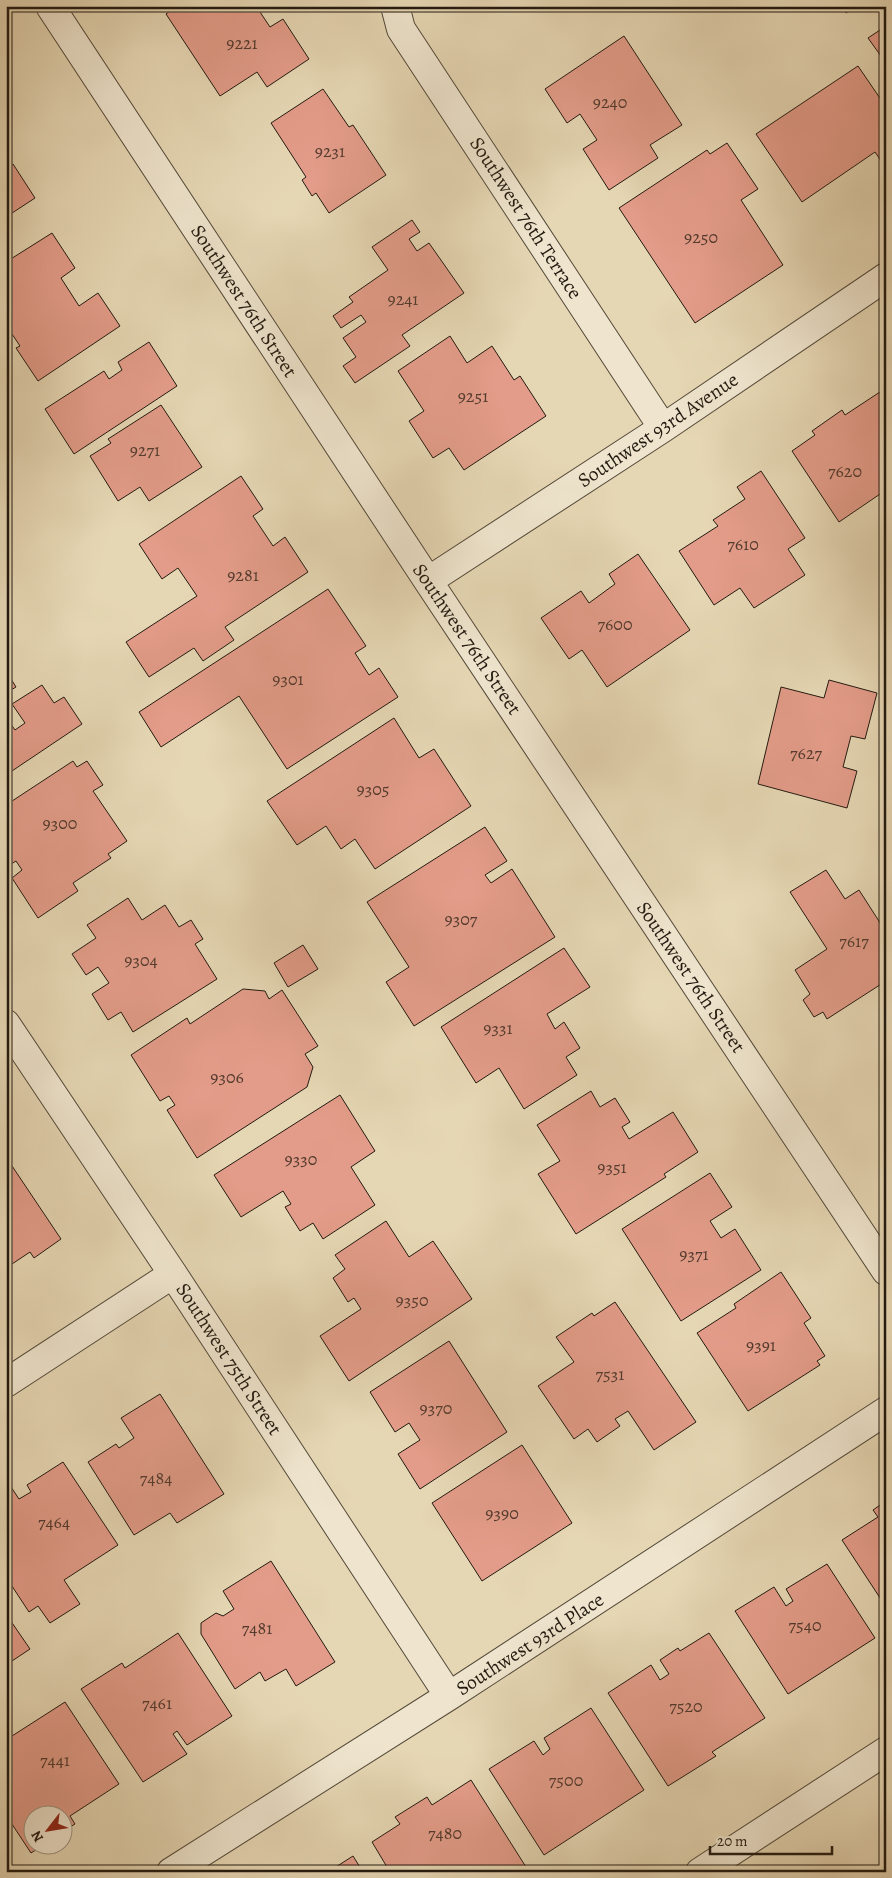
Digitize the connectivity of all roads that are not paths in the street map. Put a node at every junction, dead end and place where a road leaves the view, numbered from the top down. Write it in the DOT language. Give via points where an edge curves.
graph roads {
  1 [pos="50,6"];
  2 [pos="395,6"];
  3 [pos="886,277"];
  4 [pos="663,428"];
  5 [pos="428,581"];
  6 [pos="6,1024"];
  7 [pos="886,1271"];
  8 [pos="174,1274"];
  9 [pos="6,1383"];
  10 [pos="886,1411"];
  11 [pos="449,1696"];
  12 [pos="886,1751"];
  13 [pos="171,1872"];
  14 [pos="700,1872"];
  1 -- 5 [label="street, Southwest 76th Street"];
  2 -- 4 [label="street, Southwest 76th Terrace" via="401,28"];
  3 -- 4 [label="street, Southwest 93rd Avenue"];
  4 -- 5 [label="street, Southwest 93rd Avenue"];
  5 -- 7 [label="street, Southwest 76th Street"];
  6 -- 8 [label="street, Southwest 75th Street"];
  8 -- 9 [label="street"];
  8 -- 11 [label="street, Southwest 75th Street"];
  10 -- 11 [label="street, Southwest 93rd Place"];
  11 -- 13 [label="street, Southwest 93rd Place"];
  12 -- 14 [label="street"];
}
